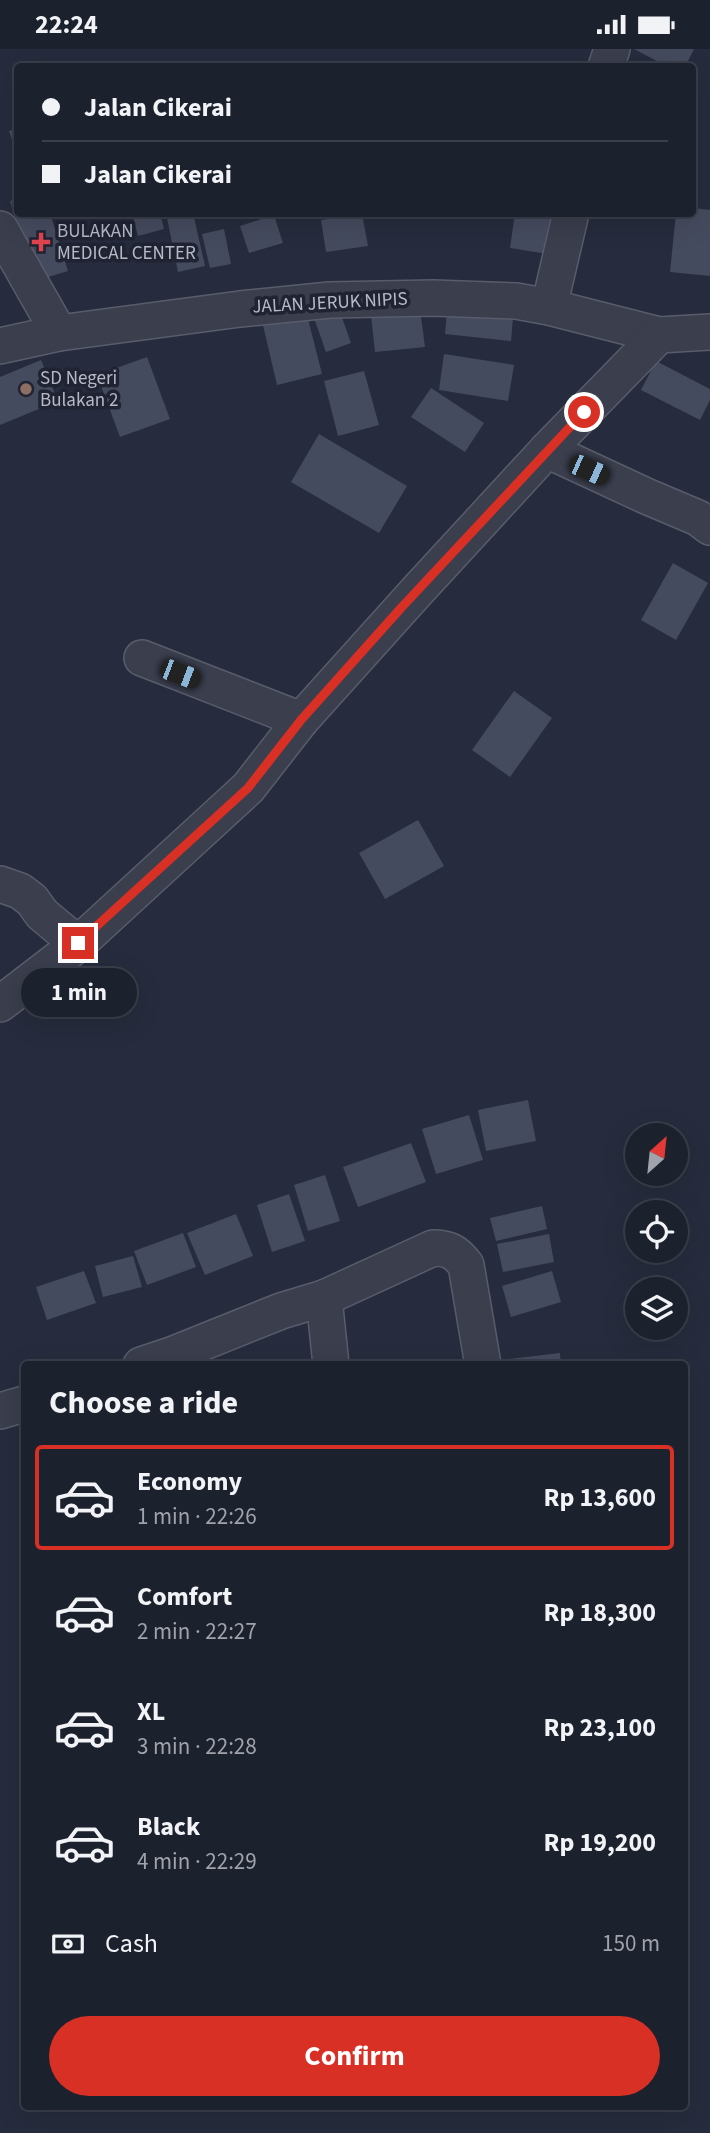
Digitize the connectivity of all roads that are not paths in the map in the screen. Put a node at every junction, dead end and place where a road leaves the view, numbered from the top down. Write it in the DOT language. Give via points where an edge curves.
graph roads {
  1 [pos="570,217"];
  2 [pos="0,229"];
  3 [pos="549,307"];
  4 [pos="710,332"];
  5 [pos="59,333"];
  6 [pos="659,335"];
  7 [pos="0,346"];
  8 [pos="547,450"];
  9 [pos="710,527"];
  10 [pos="142,658"];
  11 [pos="301,720"];
  12 [pos="0,884"];
  13 [pos="78,943"];
  14 [pos="0,1004"];
  15 [pos="324,1298"];
  16 [pos="175,1359"];
  17 [pos="331,1361"];
  18 [pos="482,1361"];
  19 [pos="21,1405"];
  20 [pos="0,1411"];
  1 -- 3 [label="street"];
  2 -- 5 [label="street"];
  3 -- 5 [label="street, JALAN JERUK NIPIS" via="433,298 330,300"];
  3 -- 6 [label="street, JALAN JERUK NIPIS"];
  4 -- 6 [label="street, JALAN JERUK NIPIS"];
  5 -- 7 [label="street, JALAN JERUK NIPIS"];
  6 -- 8 [label="street"];
  8 -- 9 [label="street"];
  8 -- 11 [label="street"];
  10 -- 11 [label="street"];
  11 -- 13 [label="street" via="248,788"];
  12 -- 13 [label="street" via="32,900"];
  13 -- 14 [label="street"];
  15 -- 16 [label="street" via="281,1311"];
  15 -- 17 [label="street"];
  15 -- 18 [label="street" via="421,1252 447,1248 466,1265"];
  19 -- 20 [label="street"];
}
